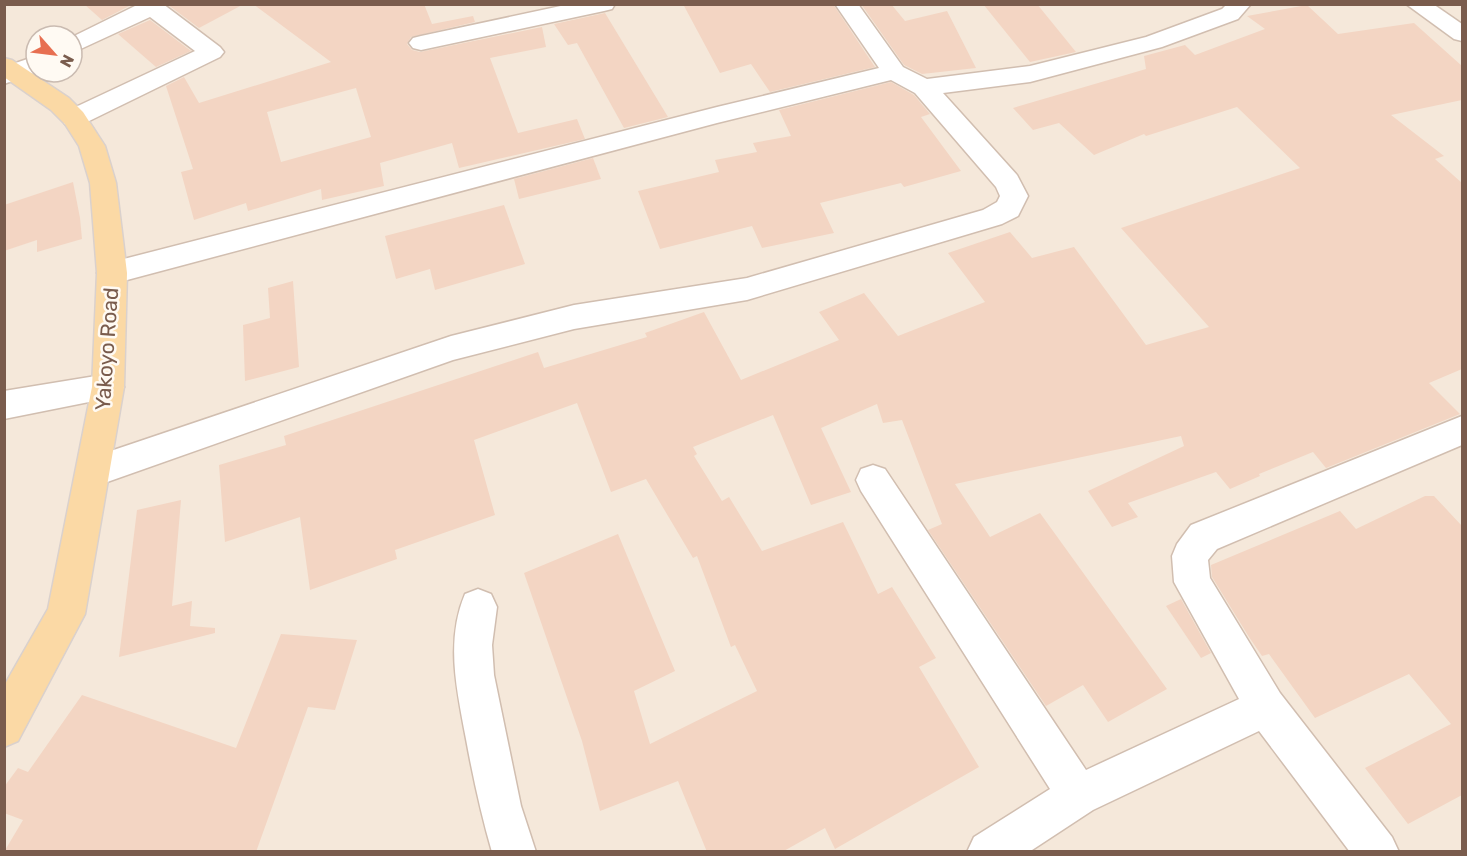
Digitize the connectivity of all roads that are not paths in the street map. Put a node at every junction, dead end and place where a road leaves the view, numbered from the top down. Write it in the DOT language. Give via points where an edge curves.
graph roads {
  1 [pos="604,4"];
  2 [pos="846,4"];
  3 [pos="1240,4"];
  4 [pos="1417,4"];
  5 [pos="1462,34"];
  6 [pos="84,40"];
  7 [pos="421,43"];
  8 [pos="15,69"];
  9 [pos="894,72"];
  10 [pos="924,87"];
  11 [pos="74,118"];
  12 [pos="112,273"];
  13 [pos="108,387"];
  14 [pos="4,405"];
  15 [pos="1462,430"];
  16 [pos="93,472"];
  17 [pos="873,480"];
  18 [pos="478,607"];
  19 [pos="1266,707"];
  20 [pos="4,727"];
  21 [pos="1078,795"];
  22 [pos="514,852"];
  23 [pos="989,852"];
  24 [pos="1377,852"];
  1 -- 7 [label="street"];
  2 -- 9 [label="street"];
  3 -- 10 [label="street" via="1230,14 1154,42 1030,74"];
  4 -- 5 [label="street"];
  6 -- 11 [label="street" via="152,7 212,52"];
  8 -- 11 [label="main road, Yakoyo Road"];
  9 -- 10 [label="street"];
  9 -- 12 [label="street"];
  10 -- 16 [label="street" via="1007,182 1014,196 1008,209 747,289 574,316 451,348"];
  11 -- 12 [label="main road, Yakoyo Road" via="92,146 102,183"];
  12 -- 13 [label="main road, Yakoyo Road"];
  13 -- 14 [label="street"];
  13 -- 16 [label="main road, Yakoyo Road"];
  15 -- 19 [label="street" via="1204,537 1190,556 1192,582"];
  16 -- 20 [label="main road, Yakoyo Road" via="66,614"];
  17 -- 21 [label="street"];
  18 -- 22 [label="street" via="474,675 500,806"];
  19 -- 21 [label="street"];
  19 -- 24 [label="street"];
  21 -- 23 [label="street"];
}
